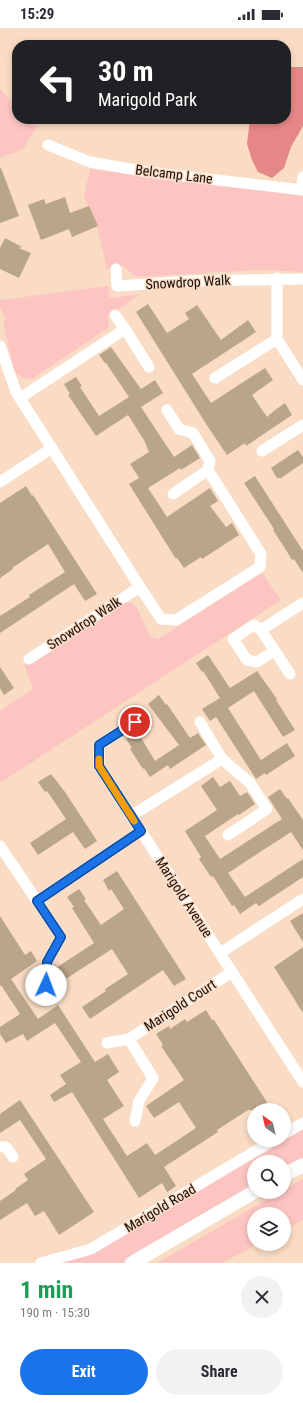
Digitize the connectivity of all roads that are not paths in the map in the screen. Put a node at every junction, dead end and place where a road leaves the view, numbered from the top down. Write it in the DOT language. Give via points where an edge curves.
graph roads {
  1 [pos="48,145"];
  2 [pos="303,177"];
  3 [pos="302,190"];
  4 [pos="116,269"];
  5 [pos="277,278"];
  6 [pos="303,279"];
  7 [pos="116,315"];
  8 [pos="126,329"];
  9 [pos="277,339"];
  10 [pos="0,346"];
  11 [pos="149,367"];
  12 [pos="215,378"];
  13 [pos="303,380"];
  14 [pos="20,398"];
  15 [pos="167,410"];
  16 [pos="303,425"];
  17 [pos="52,448"];
  18 [pos="262,451"];
  19 [pos="208,470"];
  20 [pos="0,482"];
  21 [pos="173,494"];
  22 [pos="140,587"];
  23 [pos="303,603"];
  24 [pos="261,630"];
  25 [pos="274,651"];
  26 [pos="28,659"];
  27 [pos="290,674"];
  28 [pos="135,722"];
  29 [pos="200,722"];
  30 [pos="222,759"];
  31 [pos="131,816"];
  32 [pos="141,831"];
  33 [pos="228,835"];
  34 [pos="0,846"];
  35 [pos="303,899"];
  36 [pos="37,901"];
  37 [pos="220,953"];
  38 [pos="232,972"];
  39 [pos="46,985"];
  40 [pos="129,1039"];
  41 [pos="107,1043"];
  42 [pos="303,1082"];
  43 [pos="135,1121"];
  44 [pos="303,1123"];
  45 [pos="291,1130"];
  46 [pos="0,1147"];
  47 [pos="262,1147"];
  48 [pos="13,1158"];
  49 [pos="303,1165"];
  50 [pos="291,1171"];
  51 [pos="247,1196"];
  52 [pos="41,1263"];
  53 [pos="132,1263"];
  1 -- 3 [label="street, Belcamp Lane" via="90,162 148,172"];
  2 -- 3 [label="street"];
  4 -- 5 [label="street, Snowdrop Walk" via="118,286 191,280"];
  5 -- 6 [label="street, Snowdrop Walk"];
  5 -- 9 [label="street"];
  7 -- 8 [label="street"];
  8 -- 11 [label="street"];
  8 -- 14 [label="street"];
  9 -- 12 [label="street"];
  9 -- 13 [label="street"];
  10 -- 14 [label="street"];
  14 -- 17 [label="street"];
  15 -- 19 [label="street" via="179,429 193,433 210,460"];
  16 -- 18 [label="street"];
  17 -- 20 [label="street"];
  17 -- 22 [label="street"];
  19 -- 21 [label="street"];
  19 -- 22 [label="street" via="261,554 260,567 176,620 161,619"];
  22 -- 26 [label="street, Snowdrop Walk"];
  23 -- 24 [label="street"];
  24 -- 25 [label="street"];
  24 -- 25 [label="street" via="254,625 233,639 247,660 258,662"];
  25 -- 27 [label="street"];
  28 -- 31 [label="street, Marigold Avenue" via="99,745 99,766"];
  29 -- 30 [label="street"];
  30 -- 31 [label="street"];
  30 -- 33 [label="street" via="250,783 267,809"];
  31 -- 32 [label="street, Marigold Avenue"];
  32 -- 36 [label="street"];
  32 -- 37 [label="street, Marigold Avenue"];
  34 -- 36 [label="street"];
  35 -- 37 [label="street"];
  36 -- 39 [label="street" via="61,937 47,962"];
  37 -- 38 [label="street, Marigold Avenue"];
  38 -- 40 [label="street, Marigold Court"];
  38 -- 42 [label="street, Marigold Avenue"];
  40 -- 41 [label="street, Marigold Court"];
  40 -- 43 [label="street, Marigold Court" via="154,1078 139,1101"];
  44 -- 45 [label="street"];
  46 -- 48 [label="street" via="6,1147"];
  47 -- 52 [label="street, Marigold Road" via="92,1249"];
  49 -- 50 [label="street"];
  51 -- 53 [label="street"];
}
